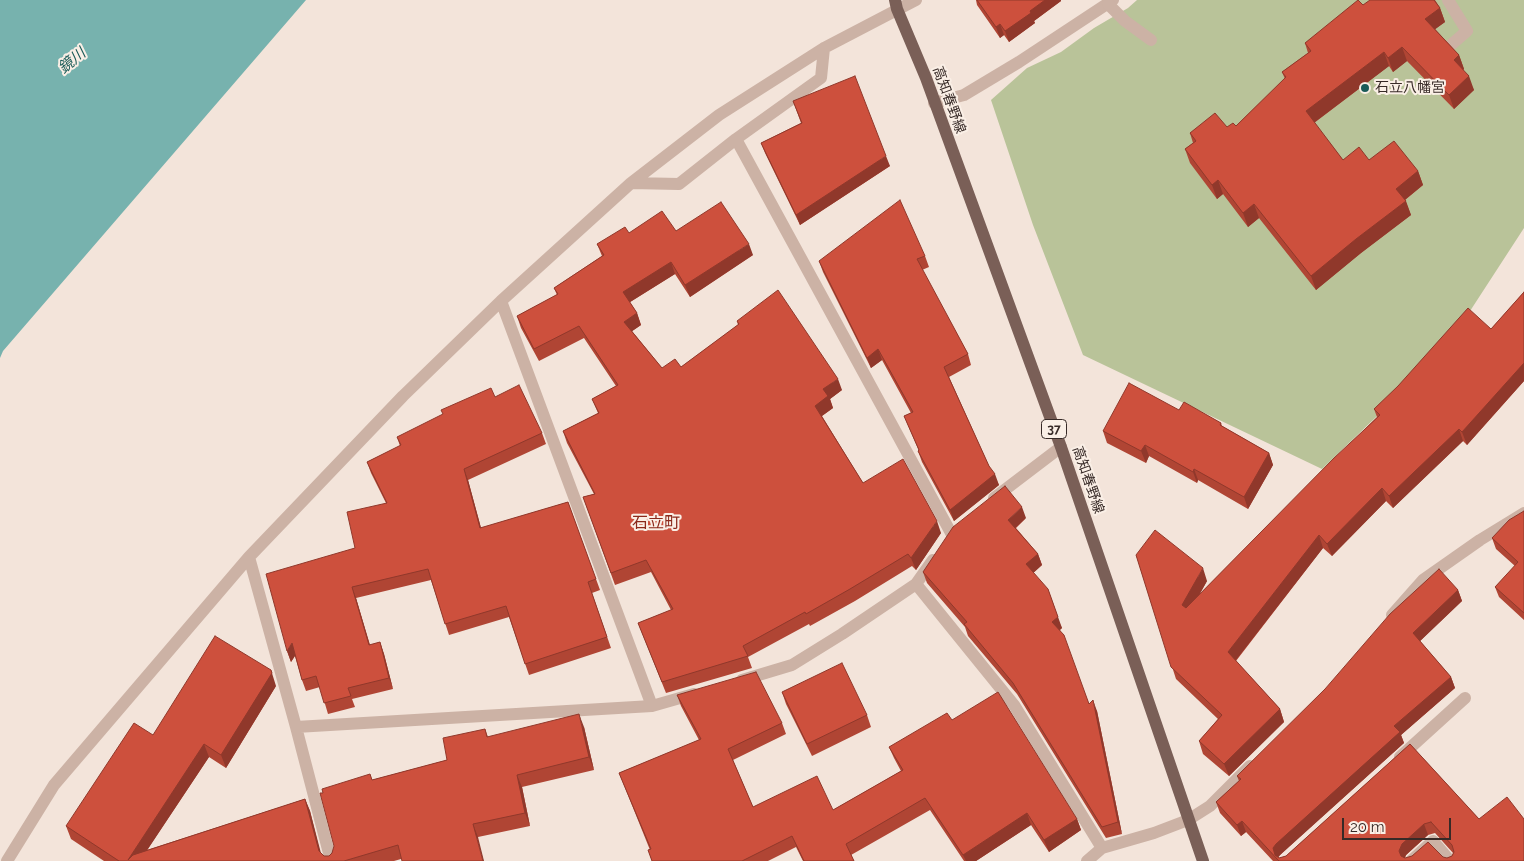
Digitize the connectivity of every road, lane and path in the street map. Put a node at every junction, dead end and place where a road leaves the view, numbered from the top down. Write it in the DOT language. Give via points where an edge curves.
graph roads {
  1 [pos="916,0"];
  2 [pos="1448,0"];
  3 [pos="1111,2"];
  4 [pos="896,5"];
  5 [pos="1151,40"];
  6 [pos="1452,44"];
  7 [pos="824,48"];
  8 [pos="934,103"];
  9 [pos="736,140"];
  10 [pos="631,183"];
  11 [pos="501,301"];
  12 [pos="1060,447"];
  13 [pos="988,504"];
  14 [pos="1524,513"];
  15 [pos="249,558"];
  16 [pos="916,584"];
  17 [pos="1385,623"];
  18 [pos="734,682"];
  19 [pos="706,690"];
  20 [pos="1465,698"];
  21 [pos="652,706"];
  22 [pos="296,727"];
  23 [pos="1259,757"];
  24 [pos="1393,763"];
  25 [pos="1188,820"];
  26 [pos="1102,848"];
  27 [pos="7,861"];
  28 [pos="331,861"];
  29 [pos="1087,861"];
  30 [pos="1203,861"];
  31 [pos="1412,861"];
  32 [pos="1450,861"];
  1 -- 4 [label="street"];
  2 -- 6 [label="street" via="1467,31"];
  3 -- 5 [label="street" via="1125,21"];
  3 -- 8 [label="street" via="964,95"];
  4 -- 7 [label="street"];
  4 -- 8 [label="main road, 高知春野線 / 37"];
  7 -- 9 [label="street" via="821,78"];
  7 -- 10 [label="street" via="720,115"];
  8 -- 12 [label="main road, 高知春野線 / 37"];
  9 -- 10 [label="street" via="679,184"];
  9 -- 16 [label="street" via="949,537"];
  10 -- 11 [label="street"];
  11 -- 15 [label="street" via="403,396"];
  11 -- 21 [label="street"];
  12 -- 13 [label="street"];
  12 -- 25 [label="main road, 高知春野線 / 37"];
  14 -- 17 [label="street" via="1423,580"];
  15 -- 22 [label="street"];
  15 -- 27 [label="street" via="54,785"];
  16 -- 18 [label="street" via="792,665"];
  16 -- 26 [label="street" via="1014,705"];
  19 -- 21 [label="street"];
  20 -- 24 [label="street"];
  21 -- 22 [label="street"];
  22 -- 28 [label="street"];
  23 -- 25 [label="street" via="1210,806"];
  25 -- 26 [label="street"];
  25 -- 30 [label="main road, 高知春野線 / 37"];
  26 -- 29 [label="street"];
  31 -- 32 [label="street" via="1433,841"];
}
